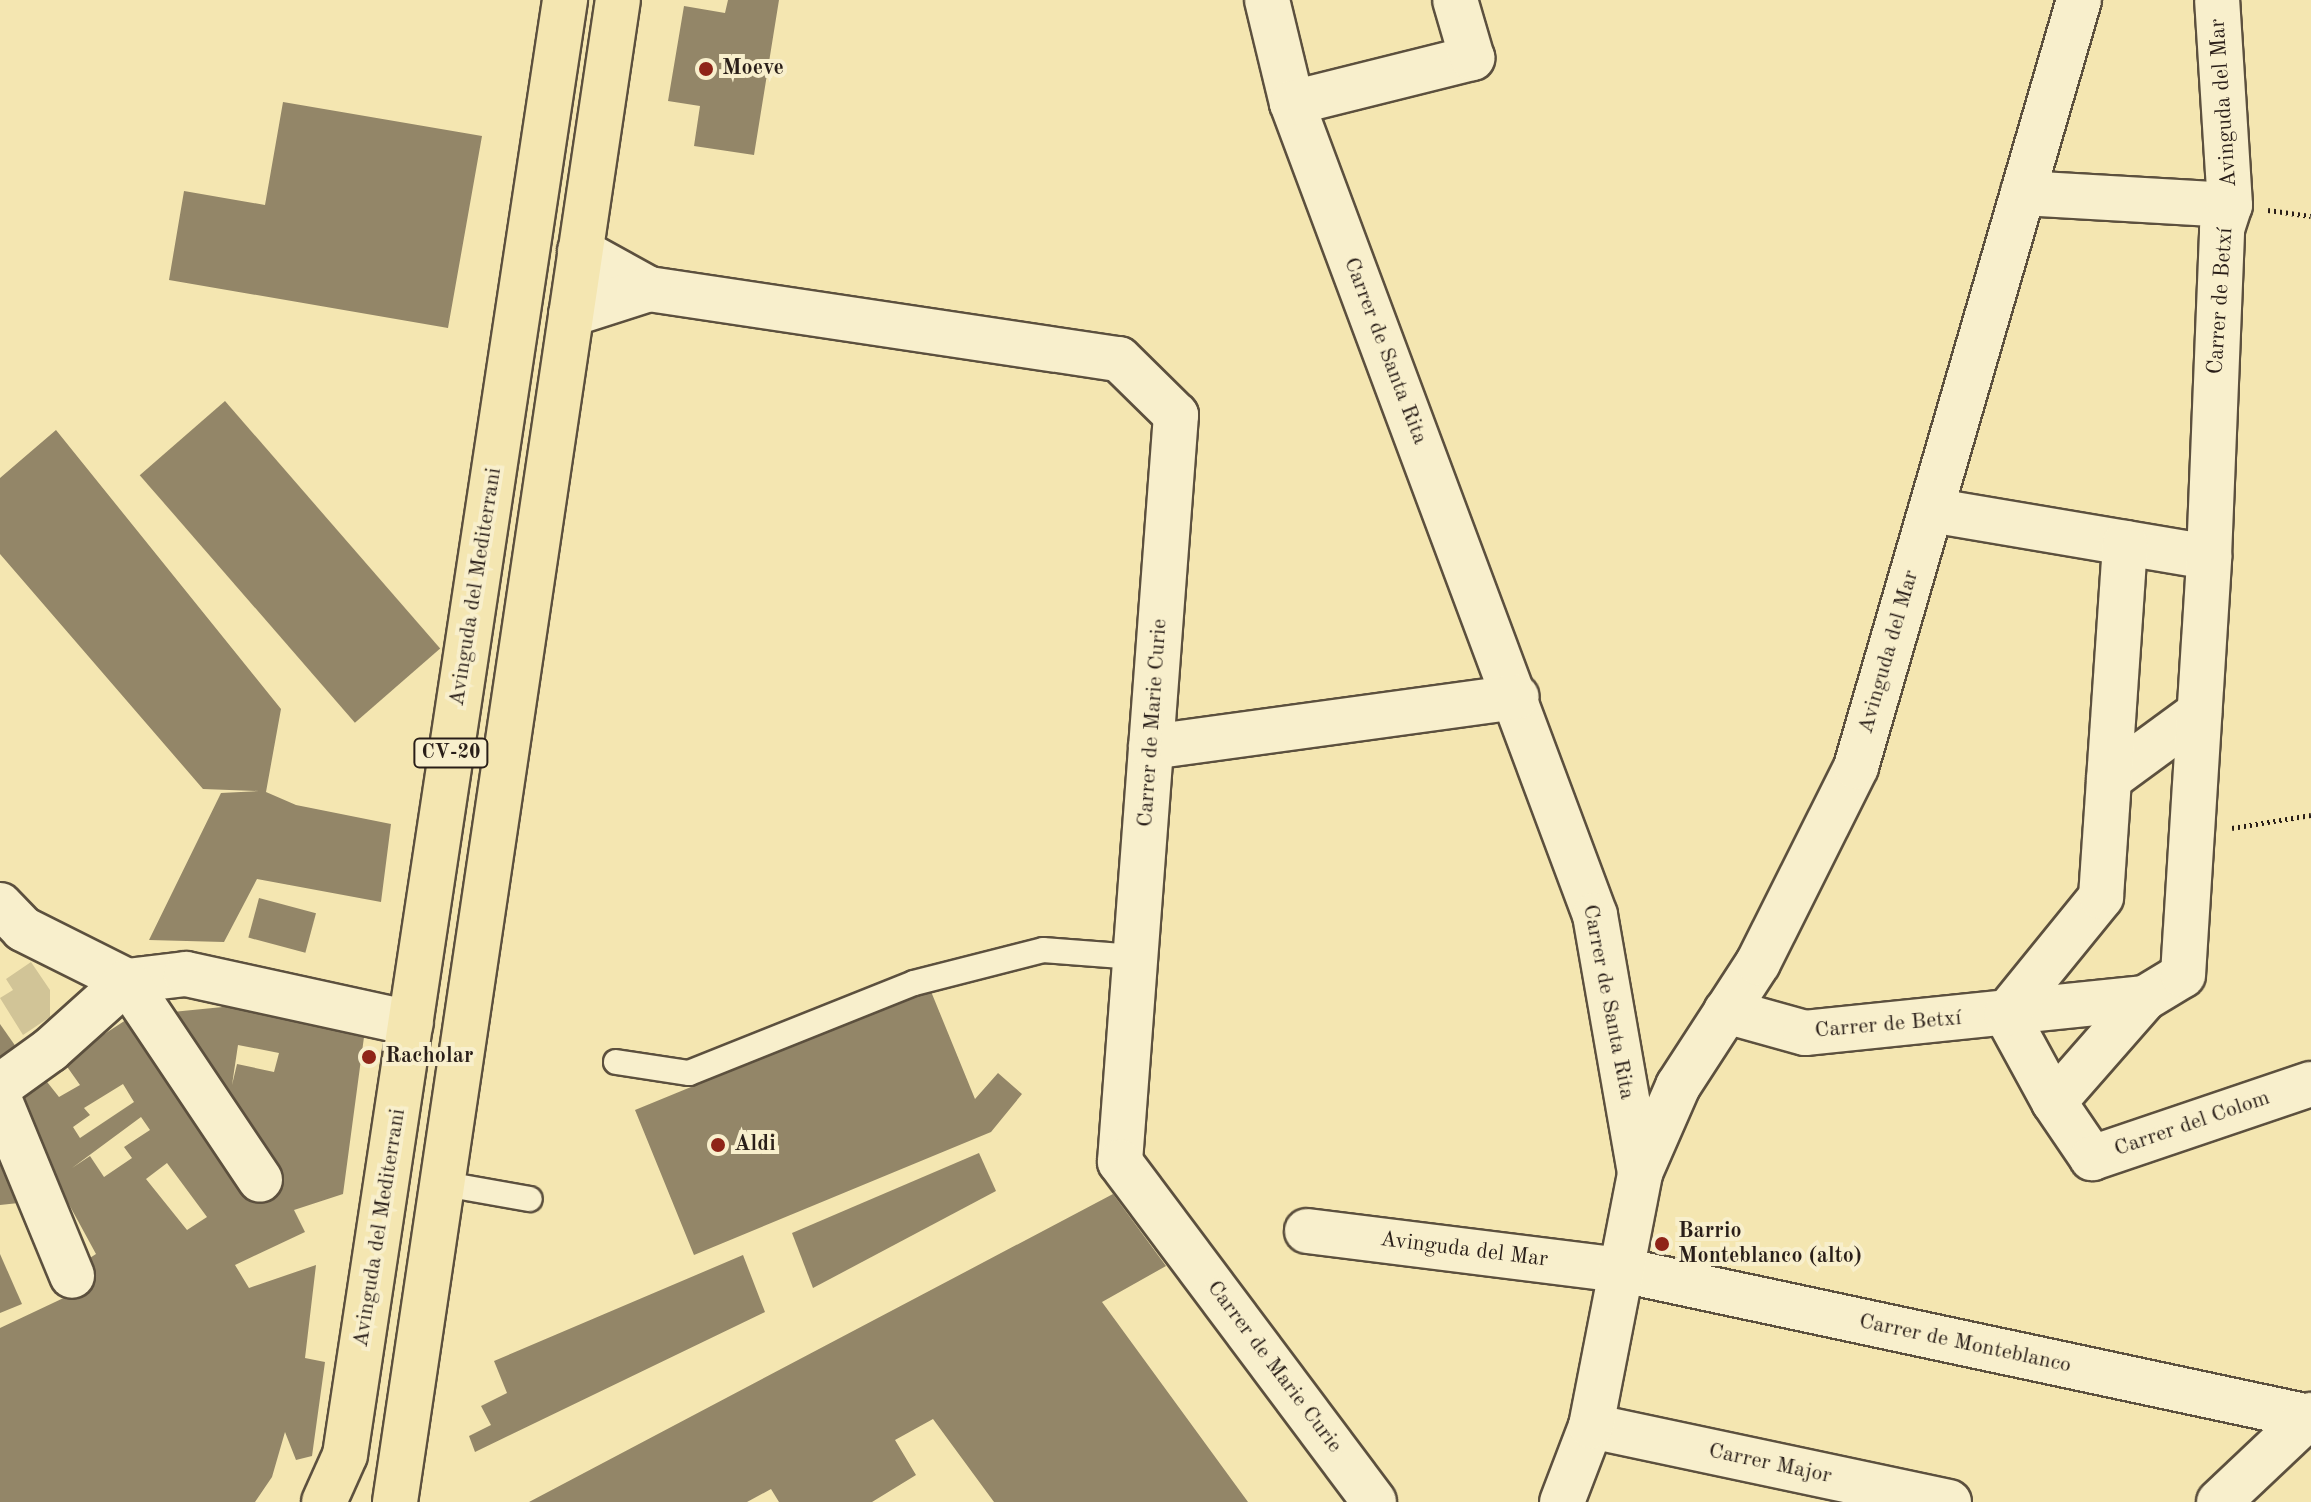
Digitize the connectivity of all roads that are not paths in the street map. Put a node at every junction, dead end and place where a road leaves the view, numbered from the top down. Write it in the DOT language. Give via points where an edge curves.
graph roads {
  1 [pos="565,0"];
  2 [pos="618,0"];
  3 [pos="1267,0"];
  4 [pos="1455,0"];
  5 [pos="2079,0"];
  6 [pos="2217,0"];
  7 [pos="1292,103"];
  8 [pos="2023,193"];
  9 [pos="2230,205"];
  10 [pos="580,251"];
  11 [pos="649,289"];
  12 [pos="571,314"];
  13 [pos="1931,510"];
  14 [pos="2125,543"];
  15 [pos="2209,557"];
  16 [pos="1517,697"];
  17 [pos="2199,713"];
  18 [pos="1151,747"];
  19 [pos="2109,779"];
  20 [pos="0,905"];
  21 [pos="1135,957"];
  22 [pos="127,981"];
  23 [pos="2145,998"];
  24 [pos="1726,1011"];
  25 [pos="2006,1014"];
  26 [pos="411,1023"];
  27 [pos="616,1062"];
  28 [pos="2311,1084"];
  29 [pos="0,1086"];
  30 [pos="0,1101"];
  31 [pos="2054,1102"];
  32 [pos="1640,1173"];
  33 [pos="260,1180"];
  34 [pos="439,1183"];
  35 [pos="530,1199"];
  36 [pos="1307,1231"];
  37 [pos="1622,1270"];
  38 [pos="72,1276"];
  39 [pos="2310,1416"];
  40 [pos="1591,1426"];
  41 [pos="324,1502"];
  42 [pos="333,1502"];
  43 [pos="345,1502"];
  44 [pos="395,1502"];
  45 [pos="1374,1502"];
  46 [pos="1562,1502"];
  47 [pos="1949,1502"];
  48 [pos="2219,1502"];
  1 -- 26 [label="main road, Avinguda del Mediterrani / CV-20"];
  2 -- 10 [label="main road, CV-20"];
  3 -- 7 [label="street, Carrer de Santa Rita"];
  4 -- 7 [label="street" via="1472,58"];
  5 -- 8 [label="street, Avinguda del Mar"];
  6 -- 9 [label="street, Avinguda del Mar"];
  7 -- 16 [label="street, Carrer de Santa Rita"];
  8 -- 9 [label="street, Carrer de Betxí"];
  8 -- 13 [label="street, Avinguda del Mar"];
  9 -- 15 [label="street, Carrer de Betxí" via="2222,229"];
  10 -- 11 [label="street, Carrer de Marie Curie"];
  10 -- 12 [label="main road, CV-20"];
  11 -- 12 [label="street, Carrer de Marie Curie"];
  11 -- 18 [label="street, Carrer de Marie Curie" via="1119,359 1176,415"];
  12 -- 34 [label="main road, CV-20"];
  13 -- 14 [label="street"];
  13 -- 24 [label="street, Avinguda del Mar" via="1856,767 1758,963"];
  14 -- 15 [label="street"];
  14 -- 19 [label="street"];
  15 -- 17 [label="street, Carrer de Betxí"];
  16 -- 18 [label="street"];
  16 -- 32 [label="street, Carrer de Santa Rita" via="1595,915"];
  17 -- 19 [label="street"];
  17 -- 23 [label="street, Carrer de Betxí" via="2183,975"];
  18 -- 21 [label="street, Carrer de Marie Curie"];
  19 -- 25 [label="street" via="2101,897"];
  20 -- 22 [label="street" via="23,929"];
  21 -- 27 [label="lane" via="1043,950 914,983 689,1073"];
  21 -- 45 [label="street, Carrer de Marie Curie" via="1120,1162"];
  22 -- 26 [label="street" via="186,974"];
  22 -- 29 [label="street" via="50,1050"];
  22 -- 33 [label="street"];
  23 -- 25 [label="street, Carrer de Betxí"];
  23 -- 31 [label="street, Carrer de Betxí"];
  24 -- 25 [label="street, Carrer de Betxí" via="1805,1033"];
  24 -- 32 [label="street, Avinguda del Mar" via="1678,1086"];
  25 -- 31 [label="street"];
  26 -- 41 [label="main road, Avinguda del Mediterrani / CV-20" via="345,1455"];
  28 -- 31 [label="street, Carrer del Colom" via="2092,1158"];
  30 -- 38 [label="street"];
  32 -- 37 [label="street, Avinguda del Mar"];
  34 -- 35 [label="lane"];
  34 -- 44 [label="main road, CV-20"];
  36 -- 37 [label="street, Avinguda del Mar"];
  37 -- 39 [label="street, Carrer de Monteblanco"];
  37 -- 40 [label="street, Avinguda del Mar"];
  39 -- 48 [label="street"];
  40 -- 46 [label="street, Avinguda del Mar"];
  40 -- 47 [label="street, Carrer Major"];
  42 -- 43 [label="main road"];
}
